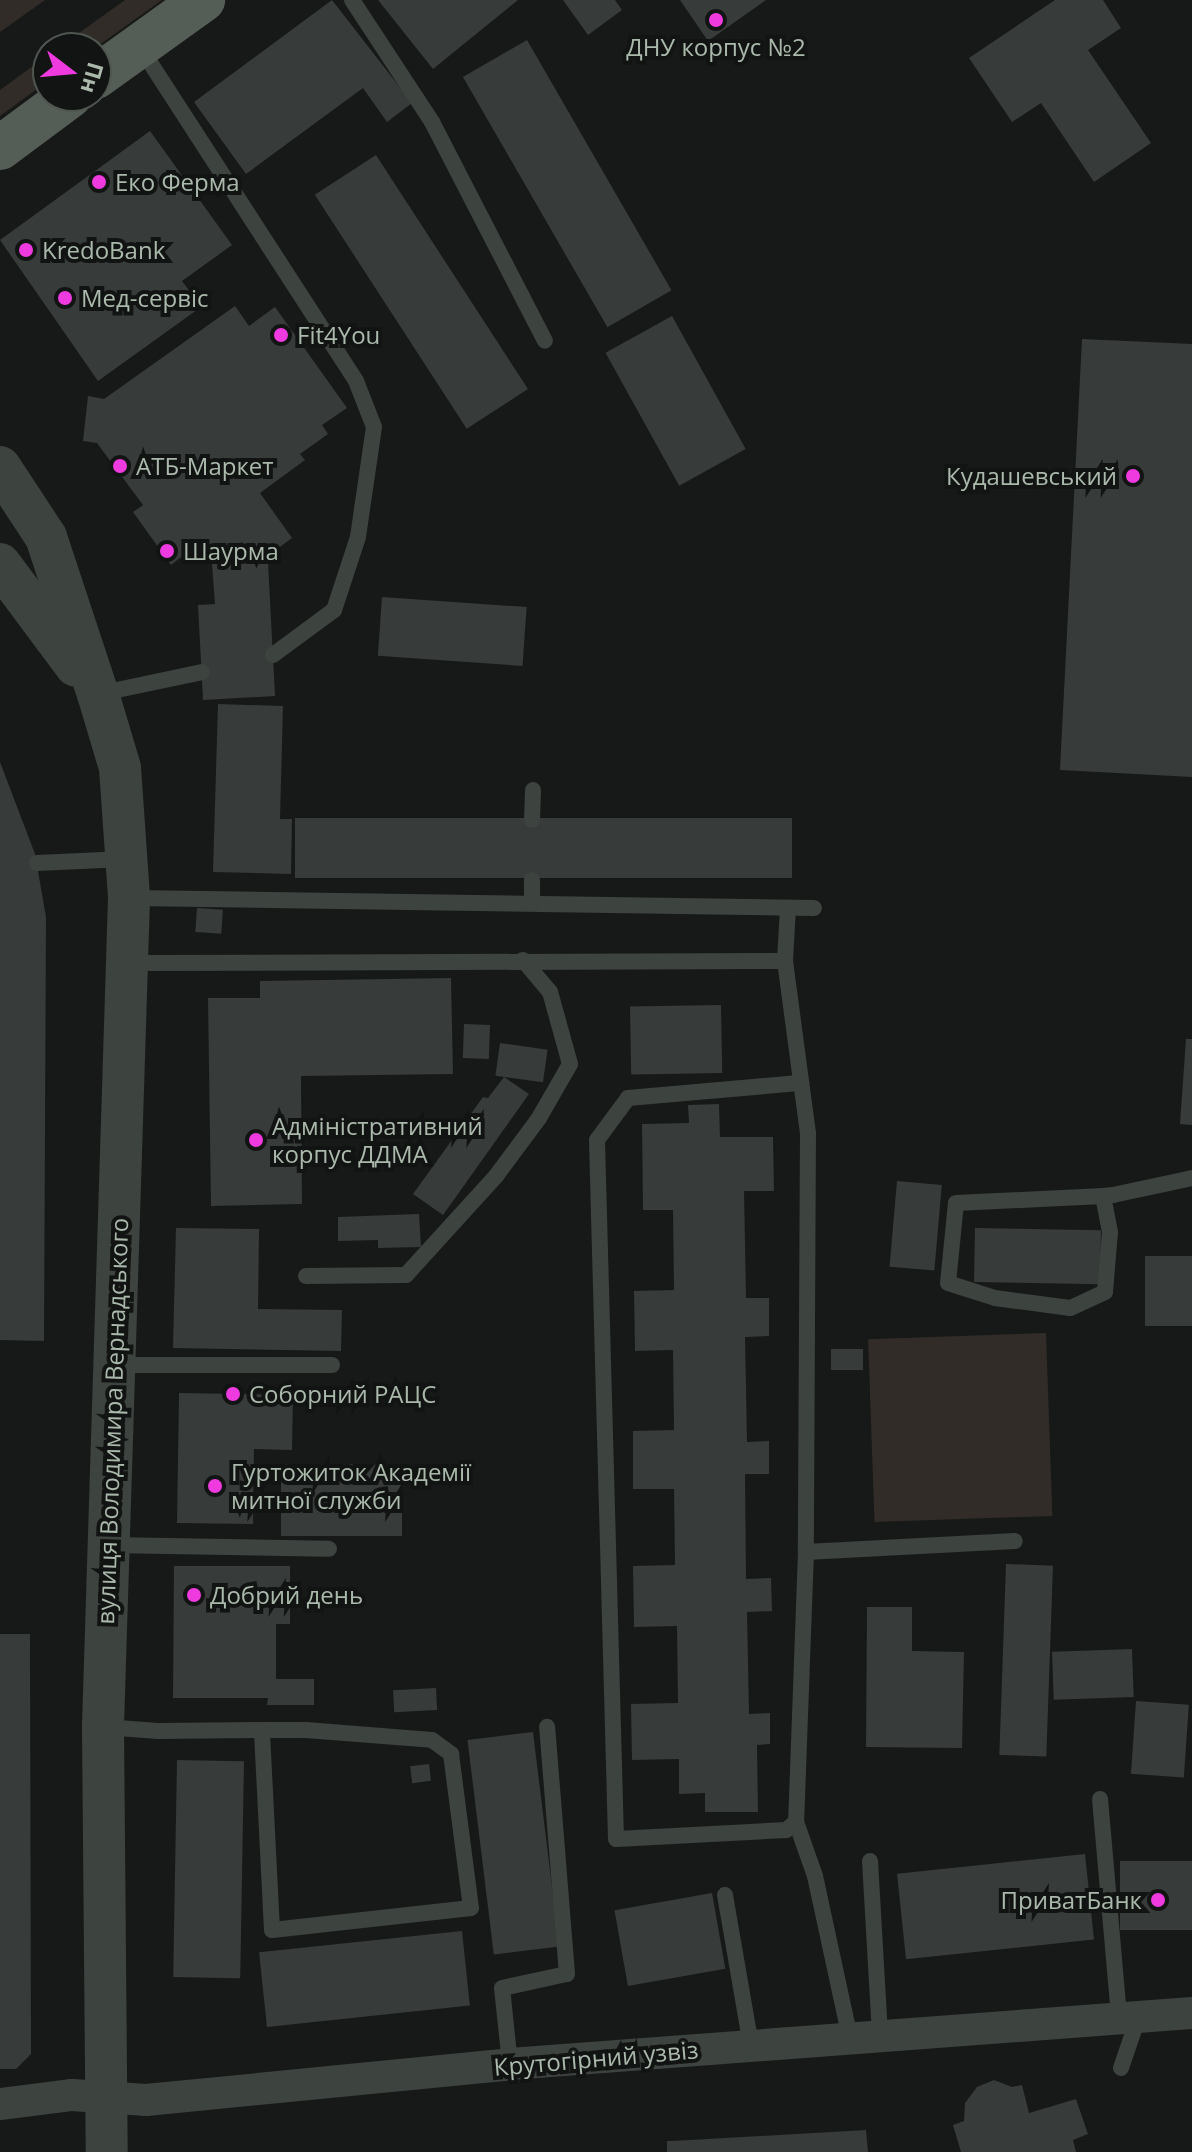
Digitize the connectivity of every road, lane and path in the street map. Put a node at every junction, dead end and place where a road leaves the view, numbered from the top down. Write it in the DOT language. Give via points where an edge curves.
graph roads {
  1 [pos="203,0"];
  2 [pos="352,0"];
  3 [pos="139,46"];
  4 [pos="112,65"];
  5 [pos="48,112"];
  6 [pos="0,148"];
  7 [pos="545,341"];
  8 [pos="0,467"];
  9 [pos="0,564"];
  10 [pos="273,655"];
  11 [pos="202,672"];
  12 [pos="98,694"];
  13 [pos="533,790"];
  14 [pos="532,820"];
  15 [pos="37,863"];
  16 [pos="128,879"];
  17 [pos="532,880"];
  18 [pos="532,903"];
  19 [pos="788,908"];
  20 [pos="814,908"];
  21 [pos="523,960"];
  22 [pos="785,961"];
  23 [pos="130,963"];
  24 [pos="801,1083"];
  25 [pos="1192,1178"];
  26 [pos="1103,1196"];
  27 [pos="306,1276"];
  28 [pos="112,1365"];
  29 [pos="332,1365"];
  30 [pos="1015,1541"];
  31 [pos="108,1545"];
  32 [pos="329,1549"];
  33 [pos="806,1552"];
  34 [pos="103,1727"];
  35 [pos="547,1727"];
  36 [pos="262,1730"];
  37 [pos="1100,1799"];
  38 [pos="796,1822"];
  39 [pos="870,1861"];
  40 [pos="725,1895"];
  41 [pos="1192,2013"];
  42 [pos="1129,2015"];
  43 [pos="865,2037"];
  44 [pos="751,2045"];
  45 [pos="510,2064"];
  46 [pos="1121,2068"];
  47 [pos="108,2098"];
  48 [pos="0,2104"];
  49 [pos="107,2152"];
  1 -- 3 [label="main road"];
  2 -- 7 [label="lane" via="432,122"];
  3 -- 4 [label="main road"];
  3 -- 10 [label="lane" via="356,381 374,427 358,537 334,610"];
  5 -- 6 [label="main road"];
  8 -- 12 [label="street, вулиця Володимира Вернадського" via="46,537"];
  9 -- 12 [label="street, вулиця Володимира Вернадського"];
  11 -- 12 [label="lane"];
  12 -- 16 [label="street, вулиця Володимира Вернадського" via="120,768"];
  13 -- 14 [label="lane"];
  15 -- 16 [label="lane"];
  16 -- 18 [label="lane"];
  16 -- 23 [label="street, вулиця Володимира Вернадського"];
  17 -- 18 [label="lane"];
  18 -- 19 [label="lane"];
  19 -- 20 [label="lane"];
  19 -- 22 [label="lane"];
  21 -- 22 [label="lane"];
  21 -- 23 [label="lane"];
  21 -- 27 [label="lane" via="550,992 570,1064 539,1118 496,1176 406,1275"];
  22 -- 24 [label="lane"];
  23 -- 28 [label="street, вулиця Володимира Вернадського"];
  24 -- 33 [label="lane" via="808,1133"];
  24 -- 38 [label="lane" via="628,1098 597,1140 616,1839 786,1830"];
  25 -- 26 [label="lane"];
  26 -- 26 [label="lane" via="956,1203 948,1283 995,1298 1070,1308 1105,1292 1110,1232"];
  28 -- 29 [label="lane"];
  28 -- 31 [label="street, вулиця Володимира Вернадського"];
  30 -- 33 [label="lane"];
  31 -- 32 [label="lane"];
  31 -- 34 [label="street, вулиця Володимира Вернадського"];
  33 -- 38 [label="lane"];
  34 -- 36 [label="lane"];
  34 -- 47 [label="street, вулиця Володимира Вернадського"];
  35 -- 45 [label="lane" via="567,1974 502,1988"];
  36 -- 36 [label="lane" via="432,1740 451,1754 471,1908 272,1930"];
  37 -- 42 [label="lane"];
  38 -- 43 [label="lane" via="836,1968"];
  39 -- 43 [label="lane"];
  40 -- 44 [label="lane"];
  41 -- 42 [label="street, Крутогірний узвіз"];
  42 -- 43 [label="street, Крутогірний узвіз"];
  42 -- 46 [label="lane"];
  43 -- 44 [label="street, Крутогірний узвіз"];
  44 -- 45 [label="street, Крутогірний узвіз"];
  45 -- 47 [label="street, Крутогірний узвіз" via="146,2100"];
  47 -- 48 [label="street, Крутогірний узвіз" via="72,2095"];
  47 -- 49 [label="street, вулиця Володимира Вернадського"];
}
